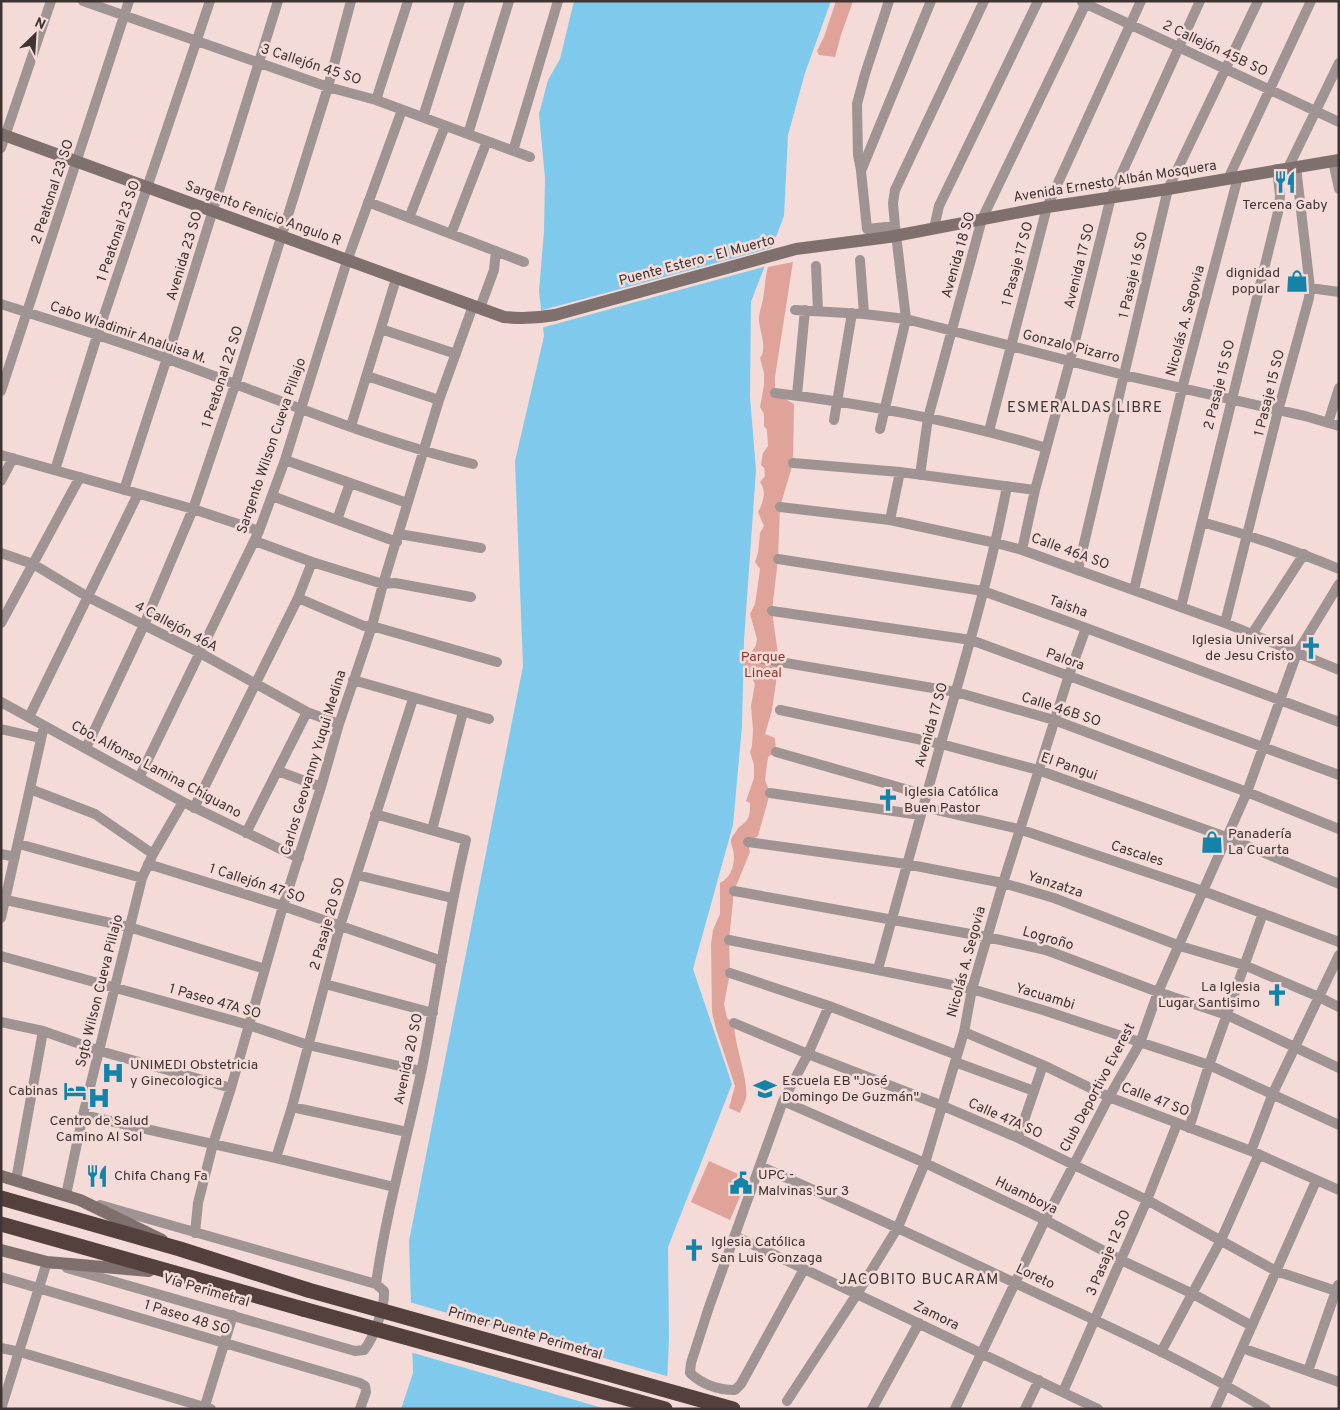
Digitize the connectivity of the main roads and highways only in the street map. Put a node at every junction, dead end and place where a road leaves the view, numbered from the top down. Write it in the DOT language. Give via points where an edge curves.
graph roads {
  1 [pos="1,1198"];
  2 [pos="1,1224"];
  3 [pos="665,1409"];
  4 [pos="733,1409"];
  1 -- 4 [label="highway, Primer Puente Perimetral, bridge" via="180,1249 308,1290"];
  2 -- 3 [label="highway, Vía Perimetral, bridge"];
}
